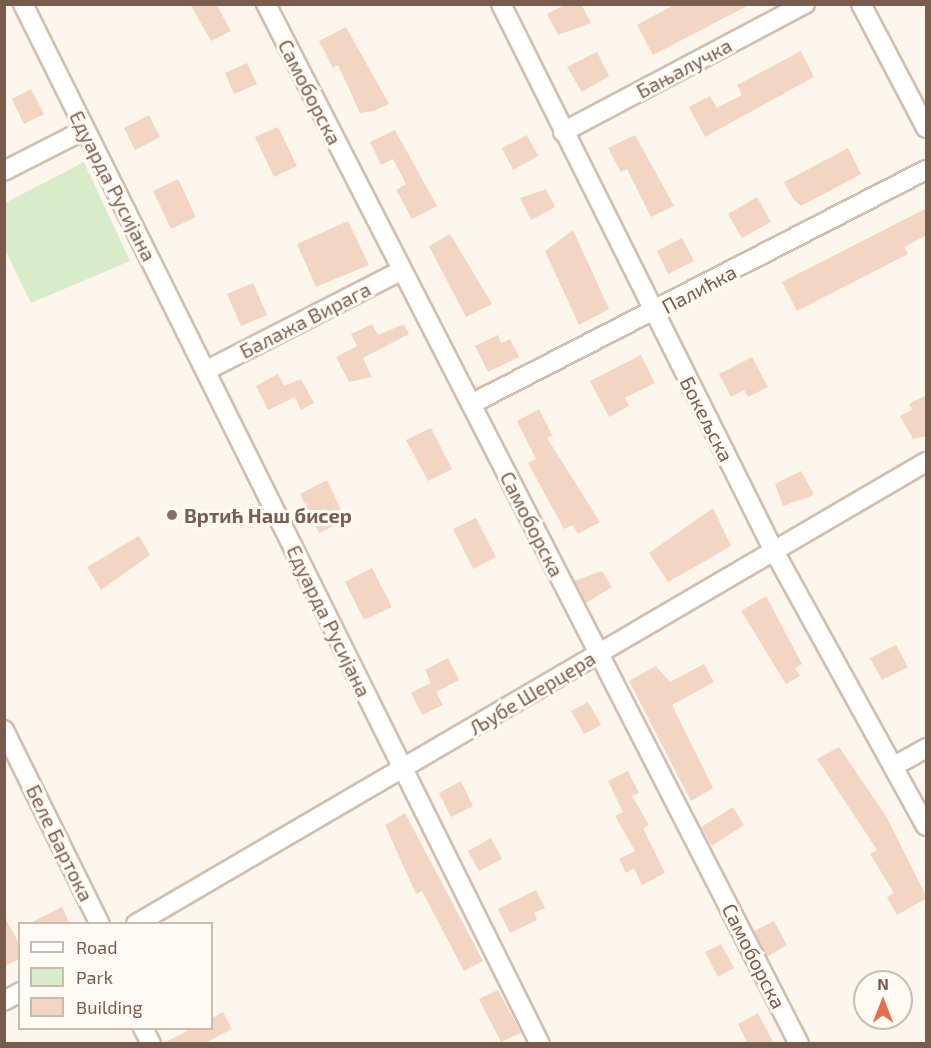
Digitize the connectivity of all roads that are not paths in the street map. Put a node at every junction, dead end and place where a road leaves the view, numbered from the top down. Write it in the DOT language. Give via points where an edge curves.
graph roads {
  1 [pos="23,4"];
  2 [pos="266,4"];
  3 [pos="501,4"];
  4 [pos="805,4"];
  5 [pos="861,4"];
  6 [pos="927,128"];
  7 [pos="84,130"];
  8 [pos="563,132"];
  9 [pos="927,170"];
  10 [pos="4,171"];
  11 [pos="402,270"];
  12 [pos="653,313"];
  13 [pos="207,370"];
  14 [pos="471,404"];
  15 [pos="927,462"];
  16 [pos="774,551"];
  17 [pos="598,653"];
  18 [pos="4,730"];
  19 [pos="927,748"];
  20 [pos="894,766"];
  21 [pos="402,771"];
  22 [pos="927,826"];
  23 [pos="99,922"];
  24 [pos="139,922"];
  25 [pos="18,993"];
  26 [pos="4,1001"];
  27 [pos="144,1030"];
  28 [pos="151,1044"];
  29 [pos="540,1044"];
  30 [pos="799,1044"];
  1 -- 7 [label="street, Едуарда Русијана"];
  2 -- 11 [label="street, Самоборска"];
  3 -- 8 [label="street, Бокељска"];
  4 -- 8 [label="street, Бањалучка"];
  5 -- 6 [label="street"];
  7 -- 10 [label="street"];
  7 -- 13 [label="street, Едуарда Русијана"];
  8 -- 12 [label="street, Бокељска"];
  9 -- 12 [label="street, Палићка"];
  11 -- 13 [label="street, Балажа Вирага"];
  11 -- 14 [label="street, Самоборска"];
  12 -- 14 [label="street, Палићка"];
  12 -- 16 [label="street, Бокељска"];
  13 -- 21 [label="street, Едуарда Русијана"];
  14 -- 17 [label="street, Самоборска"];
  15 -- 16 [label="street, Љубе Шерцера"];
  16 -- 17 [label="street, Љубе Шерцера"];
  16 -- 20 [label="street, Бокељска"];
  17 -- 21 [label="street, Љубе Шерцера"];
  17 -- 30 [label="street, Самоборска"];
  18 -- 23 [label="street, Беле Бартока"];
  19 -- 20 [label="street"];
  20 -- 22 [label="street, Бокељска"];
  21 -- 24 [label="street, Љубе Шерцера"];
  21 -- 29 [label="street, Едуарда Русијана"];
  25 -- 26 [label="street"];
  27 -- 28 [label="street"];
}
